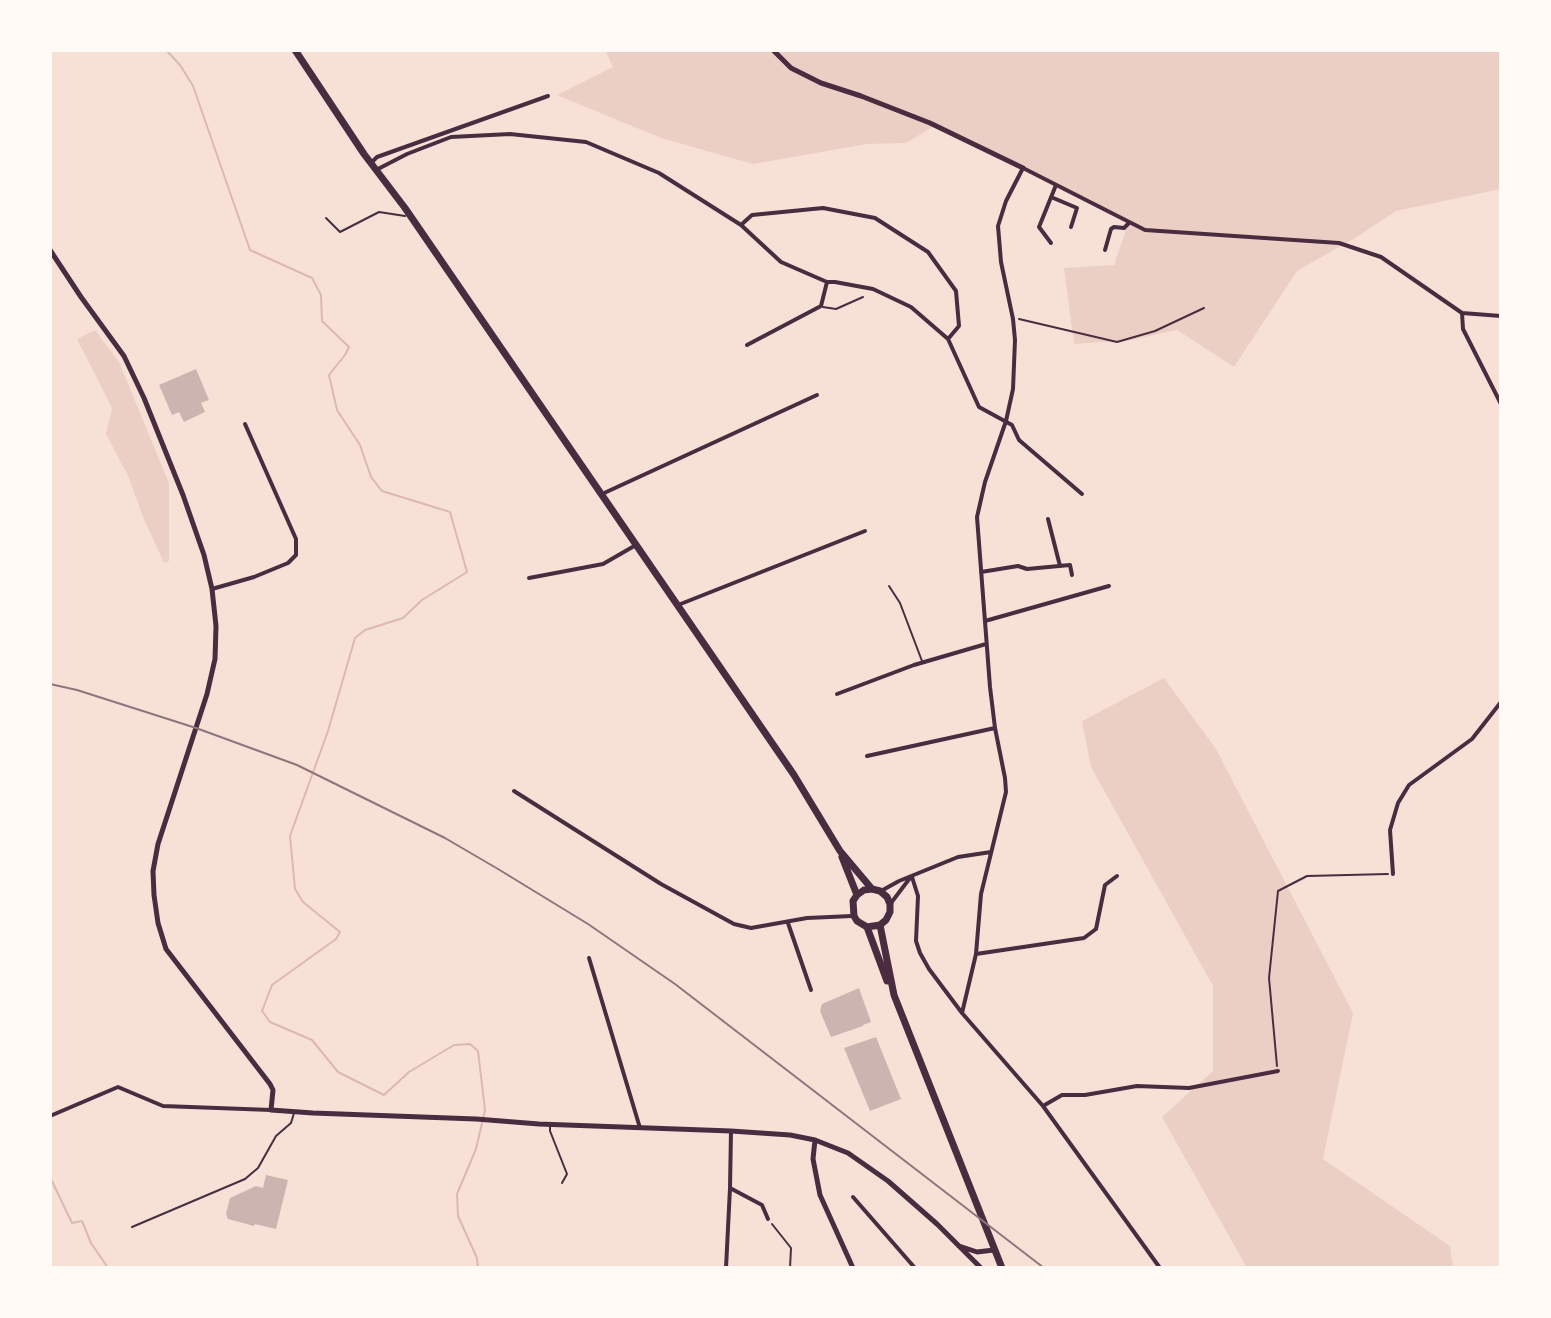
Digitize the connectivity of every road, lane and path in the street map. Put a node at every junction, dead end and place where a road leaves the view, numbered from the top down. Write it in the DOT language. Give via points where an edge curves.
graph roads {
  1 [pos="295,50"];
  2 [pos="773,50"];
  3 [pos="548,96"];
  4 [pos="374,166"];
  5 [pos="1023,168"];
  6 [pos="1056,185"];
  7 [pos="1051,197"];
  8 [pos="412,217"];
  9 [pos="326,218"];
  10 [pos="1129,223"];
  11 [pos="741,225"];
  12 [pos="1071,227"];
  13 [pos="1051,243"];
  14 [pos="50,250"];
  15 [pos="1105,250"];
  16 [pos="827,282"];
  17 [pos="863,297"];
  18 [pos="821,306"];
  19 [pos="1204,308"];
  20 [pos="1462,313"];
  21 [pos="1501,316"];
  22 [pos="1013,319"];
  23 [pos="948,339"];
  24 [pos="747,345"];
  25 [pos="817,395"];
  26 [pos="1501,404"];
  27 [pos="1006,421"];
  28 [pos="245,424"];
  29 [pos="602,494"];
  30 [pos="1082,494"];
  31 [pos="1048,519"];
  32 [pos="865,531"];
  33 [pos="636,545"];
  34 [pos="1060,566"];
  35 [pos="981,572"];
  36 [pos="1072,575"];
  37 [pos="529,578"];
  38 [pos="889,586"];
  39 [pos="1109,586"];
  40 [pos="212,589"];
  41 [pos="678,605"];
  42 [pos="985,621"];
  43 [pos="986,644"];
  44 [pos="922,663"];
  45 [pos="837,694"];
  46 [pos="1501,702"];
  47 [pos="995,728"];
  48 [pos="867,756"];
  49 [pos="514,791"];
  50 [pos="840,851"];
  51 [pos="991,852"];
  52 [pos="1393,874"];
  53 [pos="1117,876"];
  54 [pos="912,877"];
  55 [pos="876,890"];
  56 [pos="857,895"];
  57 [pos="890,904"];
  58 [pos="854,916"];
  59 [pos="788,923"];
  60 [pos="880,925"];
  61 [pos="867,927"];
  62 [pos="976,954"];
  63 [pos="589,958"];
  64 [pos="811,990"];
  65 [pos="894,995"];
  66 [pos="962,1013"];
  67 [pos="1278,1071"];
  68 [pos="1043,1106"];
  69 [pos="271,1110"];
  70 [pos="294,1111"];
  71 [pos="50,1116"];
  72 [pos="550,1124"];
  73 [pos="640,1128"];
  74 [pos="731,1131"];
  75 [pos="815,1140"];
  76 [pos="562,1183"];
  77 [pos="730,1188"];
  78 [pos="853,1197"];
  79 [pos="768,1219"];
  80 [pos="132,1227"];
  81 [pos="958,1245"];
  82 [pos="993,1247"];
  83 [pos="726,1268"];
  84 [pos="790,1268"];
  85 [pos="853,1268"];
  86 [pos="915,1268"];
  87 [pos="981,1268"];
  88 [pos="1002,1268"];
  89 [pos="1160,1268"];
  1 -- 4 [label="main road"];
  2 -- 5 [label="street" via="791,68 821,83 930,123"];
  3 -- 4 [label="street" via="377,157"];
  4 -- 8 [label="main road"];
  4 -- 11 [label="street" via="451,137 510,134 586,142 659,173"];
  5 -- 6 [label="street"];
  5 -- 22 [label="street" via="998,226"];
  6 -- 7 [label="street"];
  6 -- 10 [label="street"];
  7 -- 12 [label="street" via="1077,208"];
  7 -- 13 [label="street" via="1039,227"];
  8 -- 9 [label="lane" via="379,212 340,232"];
  8 -- 29 [label="main road"];
  10 -- 15 [label="street" via="1111,229"];
  10 -- 20 [label="street" via="1145,230 1339,243 1381,257"];
  11 -- 16 [label="street" via="781,262"];
  11 -- 23 [label="street" via="752,215 823,208 875,218 928,252 956,291 959,326"];
  14 -- 40 [label="street" via="124,356 183,495"];
  16 -- 18 [label="street"];
  16 -- 23 [label="street" via="886,295 911,307"];
  17 -- 18 [label="lane" via="836,309"];
  18 -- 24 [label="street"];
  19 -- 22 [label="path" via="1117,342"];
  20 -- 21 [label="street"];
  20 -- 26 [label="street" via="1463,329"];
  22 -- 27 [label="street" via="1013,389"];
  23 -- 27 [label="street" via="979,407"];
  25 -- 29 [label="street"];
  27 -- 30 [label="street" via="1019,440"];
  27 -- 35 [label="street" via="977,517"];
  28 -- 40 [label="street" via="296,539 296,555 266,572"];
  29 -- 33 [label="main road"];
  31 -- 34 [label="street"];
  32 -- 41 [label="street"];
  33 -- 37 [label="street" via="603,564"];
  33 -- 41 [label="main road"];
  34 -- 35 [label="street"];
  34 -- 36 [label="street" via="1070,565"];
  35 -- 42 [label="street"];
  38 -- 44 [label="lane"];
  39 -- 42 [label="street"];
  40 -- 69 [label="street" via="212,677 158,844 154,895 166,949 267,1080 273,1090"];
  41 -- 50 [label="main road"];
  42 -- 43 [label="street"];
  43 -- 44 [label="street"];
  43 -- 47 [label="street"];
  44 -- 45 [label="street"];
  46 -- 52 [label="street" via="1472,739 1409,785 1390,830"];
  47 -- 48 [label="street"];
  47 -- 51 [label="street" via="1006,792"];
  49 -- 59 [label="street" via="725,920 751,928"];
  50 -- 55 [label="main road"];
  50 -- 56 [label="main road"];
  51 -- 54 [label="street" via="958,857"];
  51 -- 62 [label="street"];
  52 -- 67 [label="path" via="1307,876 1278,891 1269,978"];
  53 -- 62 [label="street" via="1105,885 1096,929 1084,938"];
  54 -- 55 [label="street"];
  54 -- 57 [label="street"];
  54 -- 66 [label="street" via="920,953"];
  55 -- 56 [label="main road"];
  55 -- 57 [label="main road"];
  56 -- 58 [label="main road"];
  57 -- 60 [label="main road"];
  58 -- 59 [label="street"];
  58 -- 61 [label="main road"];
  59 -- 64 [label="street"];
  60 -- 61 [label="main road"];
  60 -- 65 [label="main road"];
  61 -- 65 [label="main road"];
  62 -- 66 [label="street"];
  63 -- 73 [label="street"];
  65 -- 82 [label="main road"];
  66 -- 68 [label="street"];
  67 -- 68 [label="street" via="1189,1088 1137,1086 1062,1095"];
  68 -- 89 [label="street"];
  69 -- 70 [label="street"];
  69 -- 71 [label="street" via="163,1106 118,1087"];
  70 -- 72 [label="street"];
  70 -- 80 [label="lane" via="291,1123 245,1179"];
  72 -- 73 [label="street"];
  72 -- 76 [label="lane" via="567,1174"];
  73 -- 74 [label="street"];
  74 -- 75 [label="street"];
  74 -- 77 [label="street"];
  75 -- 81 [label="street" via="848,1153 888,1181"];
  75 -- 85 [label="street" via="820,1195"];
  77 -- 79 [label="street" via="762,1205"];
  77 -- 83 [label="street"];
  78 -- 86 [label="street"];
  79 -- 84 [label="path" via="791,1248"];
  81 -- 82 [label="street" via="977,1252"];
  81 -- 87 [label="street"];
  82 -- 88 [label="main road"];
}
